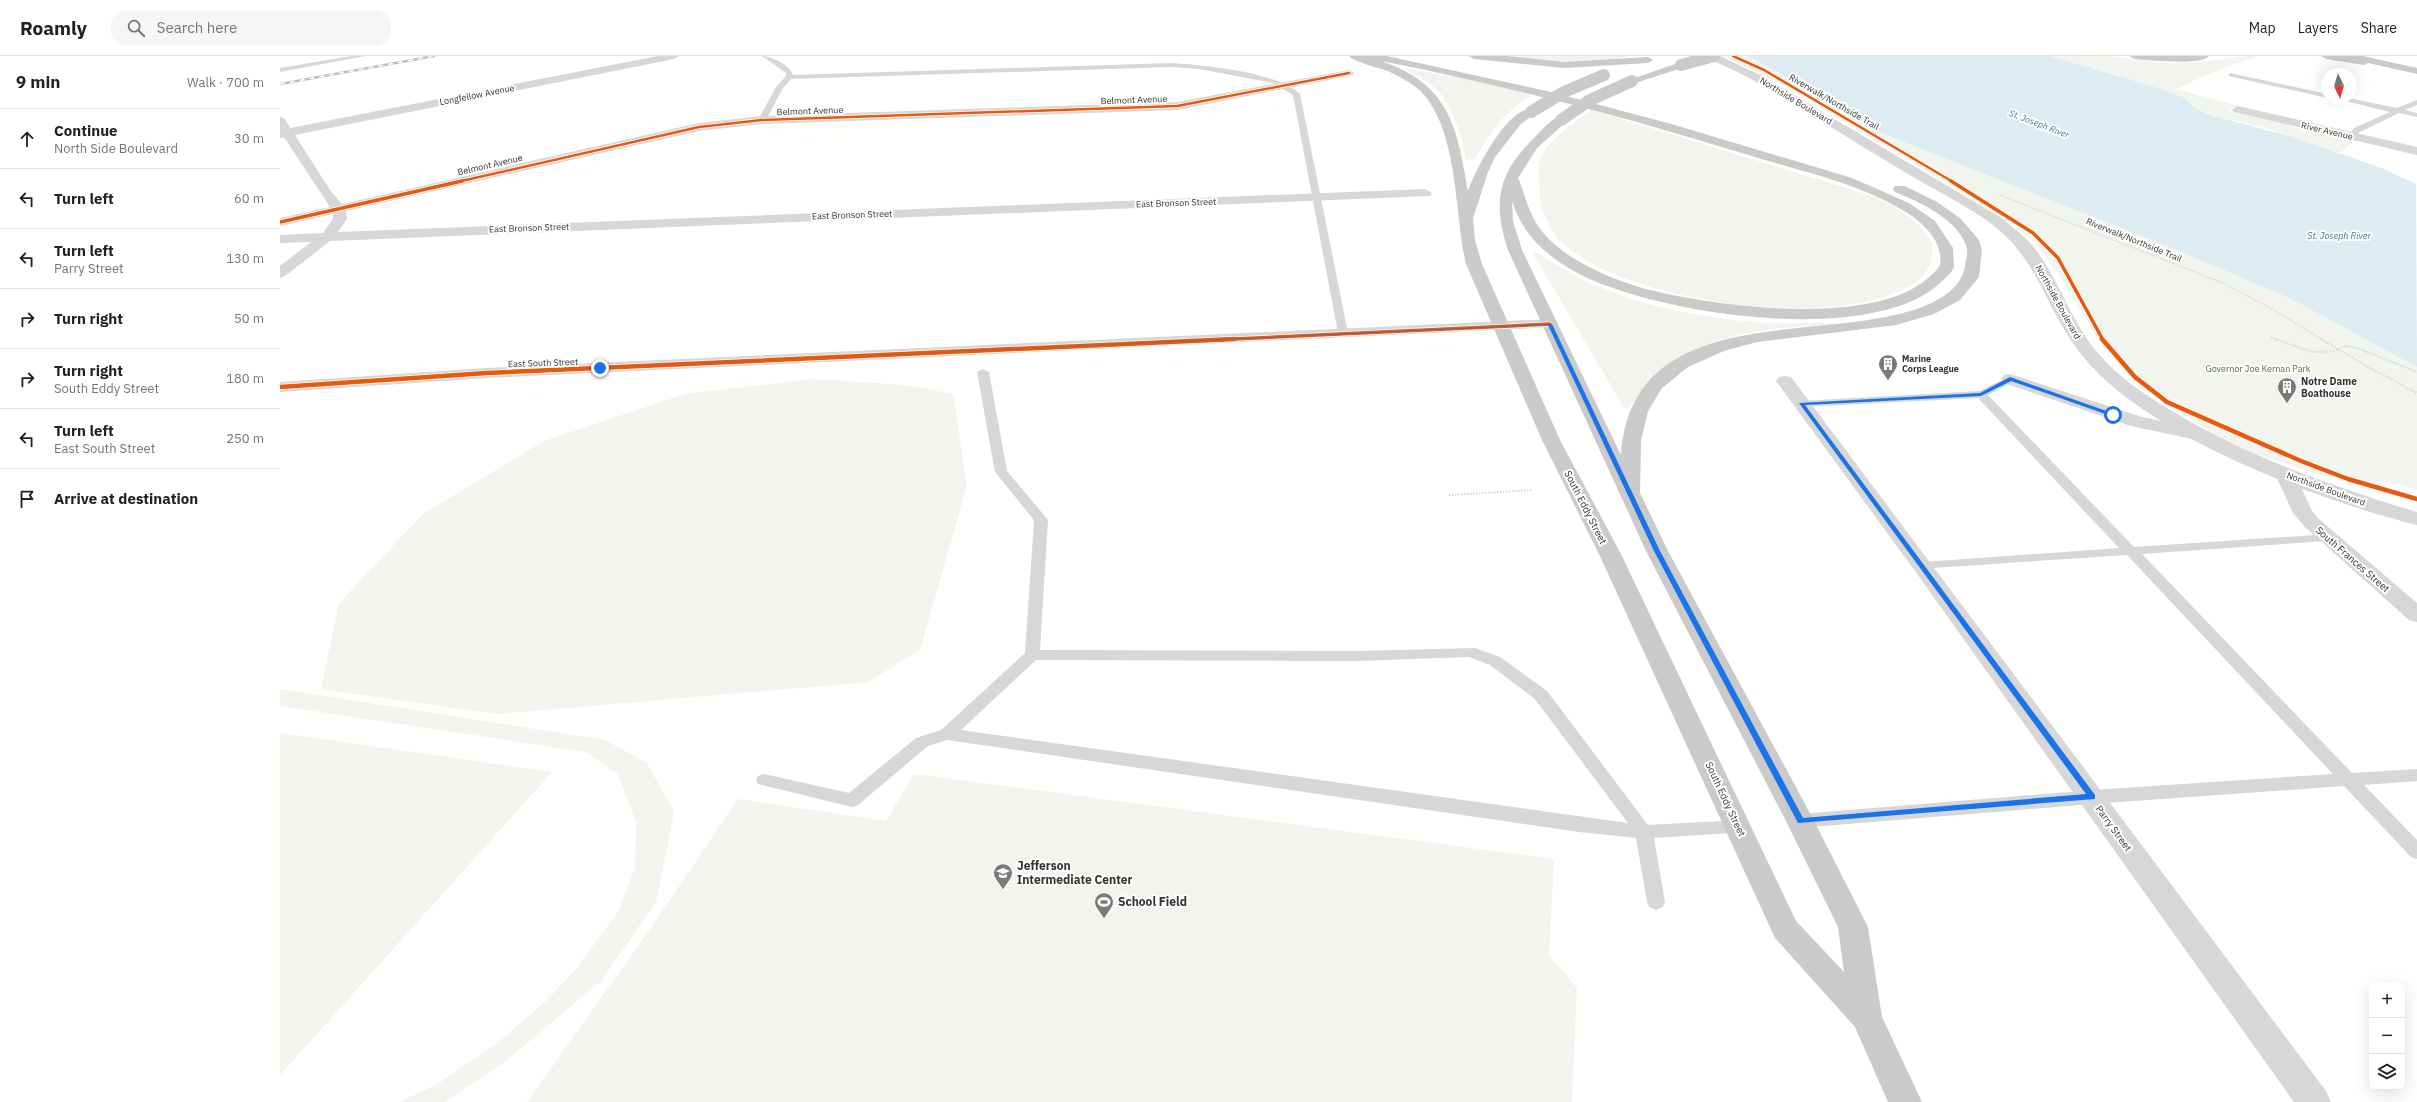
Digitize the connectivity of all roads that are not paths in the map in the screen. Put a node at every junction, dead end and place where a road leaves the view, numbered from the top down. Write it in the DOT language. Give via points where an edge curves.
graph roads {
  1 [pos="363,56"];
  2 [pos="674,56"];
  3 [pos="765,56"];
  4 [pos="1354,56"];
  5 [pos="1370,56"];
  6 [pos="1412,56"];
  7 [pos="1474,56"];
  8 [pos="1712,56"];
  9 [pos="2134,56"];
  10 [pos="2204,56"];
  11 [pos="2326,56"];
  12 [pos="2349,56"];
  13 [pos="1117,59"];
  14 [pos="2379,64"];
  15 [pos="1098,68"];
  16 [pos="2415,69"];
  17 [pos="280,70"];
  18 [pos="1349,74"];
  19 [pos="2230,75"];
  20 [pos="789,77"];
  21 [pos="1285,87"];
  22 [pos="2321,95"];
  23 [pos="2357,102"];
  24 [pos="2417,102"];
  25 [pos="2238,110"];
  26 [pos="2400,111"];
  27 [pos="2417,115"];
  28 [pos="762,120"];
  29 [pos="280,121"];
  30 [pos="284,133"];
  31 [pos="2353,136"];
  32 [pos="2417,151"];
  33 [pos="1512,180"];
  34 [pos="1425,193"];
  35 [pos="1315,197"];
  36 [pos="339,209"];
  37 [pos="1466,218"];
  38 [pos="280,222"];
  39 [pos="328,236"];
  40 [pos="280,239"];
  41 [pos="280,273"];
  42 [pos="1550,324"];
  43 [pos="1500,326"];
  44 [pos="1343,333"];
  45 [pos="983,372"];
  46 [pos="2010,379"];
  47 [pos="1784,381"];
  48 [pos="280,387"];
  49 [pos="1981,394"];
  50 [pos="1801,404"];
  51 [pos="2197,434"];
  52 [pos="2286,476"];
  53 [pos="1630,493"];
  54 [pos="2417,519"];
  55 [pos="2325,537"];
  56 [pos="2129,551"];
  57 [pos="1923,566"];
  58 [pos="2417,615"];
  59 [pos="1032,655"];
  60 [pos="947,734"];
  61 [pos="2417,775"];
  62 [pos="764,780"];
  63 [pos="2350,780"];
  64 [pos="2092,797"];
  65 [pos="1800,821"];
  66 [pos="1740,827"];
  67 [pos="1644,832"];
  68 [pos="2417,852"];
  69 [pos="1656,902"];
  70 [pos="1866,1017"];
  71 [pos="1905,1102"];
  72 [pos="2314,1102"];
  1 -- 17 [label="lane"];
  2 -- 30 [label="street, Longfellow Avenue"];
  3 -- 20 [label="lane" via="789,72"];
  4 -- 37 [label="main road" via="1394,70 1416,82 1431,96 1447,126 1454,150"];
  5 -- 33 [label="main road" via="1546,94 1847,181 1884,195 1918,215 1943,239 1949,256 1946,269 1936,280 1918,292 1894,303 1863,309 1826,313 1778,313 1694,305 1648,295 1608,281 1558,255 1528,226"];
  6 -- 53 [label="main road" via="1504,75 1621,105 1878,180 1904,190 1940,210 1954,220 1974,246 1974,270 1968,284 1955,298 1936,307 1886,322 1746,339 1691,358 1671,371 1654,386 1639,406 1633,426"];
  7 -- 37 [label="main road, South Eddy Street, bridge" via="1564,65 1653,59 1604,75 1564,92 1516,121 1489,156"];
  8 -- 33 [label="main road, South Eddy Street, bridge" via="1632,81 1590,100 1540,136 1524,156"];
  8 -- 51 [label="street, Northside Boulevard" via="1764,82 1972,206 2007,230 2032,256 2065,318 2094,358 2130,391"];
  9 -- 10 [label="main road"];
  11 -- 14 [label="main road"];
  12 -- 14 [label="main road"];
  13 -- 15 [label="lane"];
  14 -- 16 [label="main road"];
  15 -- 20 [label="lane"];
  15 -- 21 [label="lane" via="1170,65 1199,67 1275,81"];
  18 -- 21 [label="street, Belmont Avenue"];
  19 -- 22 [label="lane"];
  20 -- 28 [label="lane" via="780,87"];
  21 -- 28 [label="street, Belmont Avenue" via="1177,106"];
  21 -- 35 [label="lane" via="1296,94"];
  23 -- 26 [label="lane"];
  24 -- 26 [label="lane"];
  25 -- 31 [label="street, River Avenue"];
  26 -- 27 [label="lane"];
  26 -- 31 [label="lane" via="2357,130"];
  28 -- 36 [label="street, Belmont Avenue" via="666,134"];
  29 -- 30 [label="street"];
  30 -- 36 [label="street"];
  31 -- 32 [label="street, River Avenue"];
  33 -- 42 [label="main road, South Eddy Street" via="1505,202 1508,227 1515,250"];
  34 -- 35 [label="street, East Bronson Street"];
  35 -- 39 [label="street, East Bronson Street"];
  35 -- 44 [label="lane"];
  36 -- 38 [label="street, Belmont Avenue"];
  36 -- 39 [label="street" via="340,219"];
  37 -- 43 [label="main road, South Eddy Street" via="1474,264"];
  39 -- 40 [label="street, East Bronson Street"];
  39 -- 41 [label="street"];
  42 -- 43 [label="street, East South Street"];
  42 -- 53 [label="main road, South Eddy Street"];
  43 -- 44 [label="street, East South Street"];
  43 -- 66 [label="main road, South Eddy Street" via="1551,440 1610,554"];
  44 -- 48 [label="street, East South Street" via="487,373"];
  45 -- 59 [label="lane" via="1001,472 1040,520"];
  46 -- 49 [label="lane"];
  46 -- 51 [label="street" via="2126,418"];
  47 -- 50 [label="street, Parry Street"];
  49 -- 50 [label="lane"];
  49 -- 56 [label="lane"];
  50 -- 57 [label="street, Parry Street"];
  51 -- 52 [label="street, Northside Boulevard"];
  52 -- 54 [label="street, Northside Boulevard"];
  52 -- 55 [label="street, South Frances Street" via="2304,513"];
  53 -- 65 [label="main road, South Eddy Street" via="1657,551"];
  55 -- 56 [label="lane"];
  55 -- 58 [label="street, South Frances Street"];
  56 -- 57 [label="lane"];
  56 -- 63 [label="lane"];
  57 -- 64 [label="street, Parry Street"];
  59 -- 60 [label="lane"];
  59 -- 67 [label="lane" via="1342,656 1470,652 1495,661 1541,695"];
  60 -- 62 [label="lane" via="922,742 852,800"];
  60 -- 67 [label="lane" via="1525,818"];
  61 -- 63 [label="lane"];
  63 -- 64 [label="lane"];
  63 -- 68 [label="lane"];
  64 -- 65 [label="lane"];
  64 -- 72 [label="street, Parry Street"];
  65 -- 70 [label="main road, South Eddy Street" via="1853,927"];
  66 -- 67 [label="lane"];
  66 -- 70 [label="main road, South Eddy Street" via="1785,929"];
  67 -- 69 [label="lane"];
  70 -- 71 [label="main road, South Eddy Street"];
}
